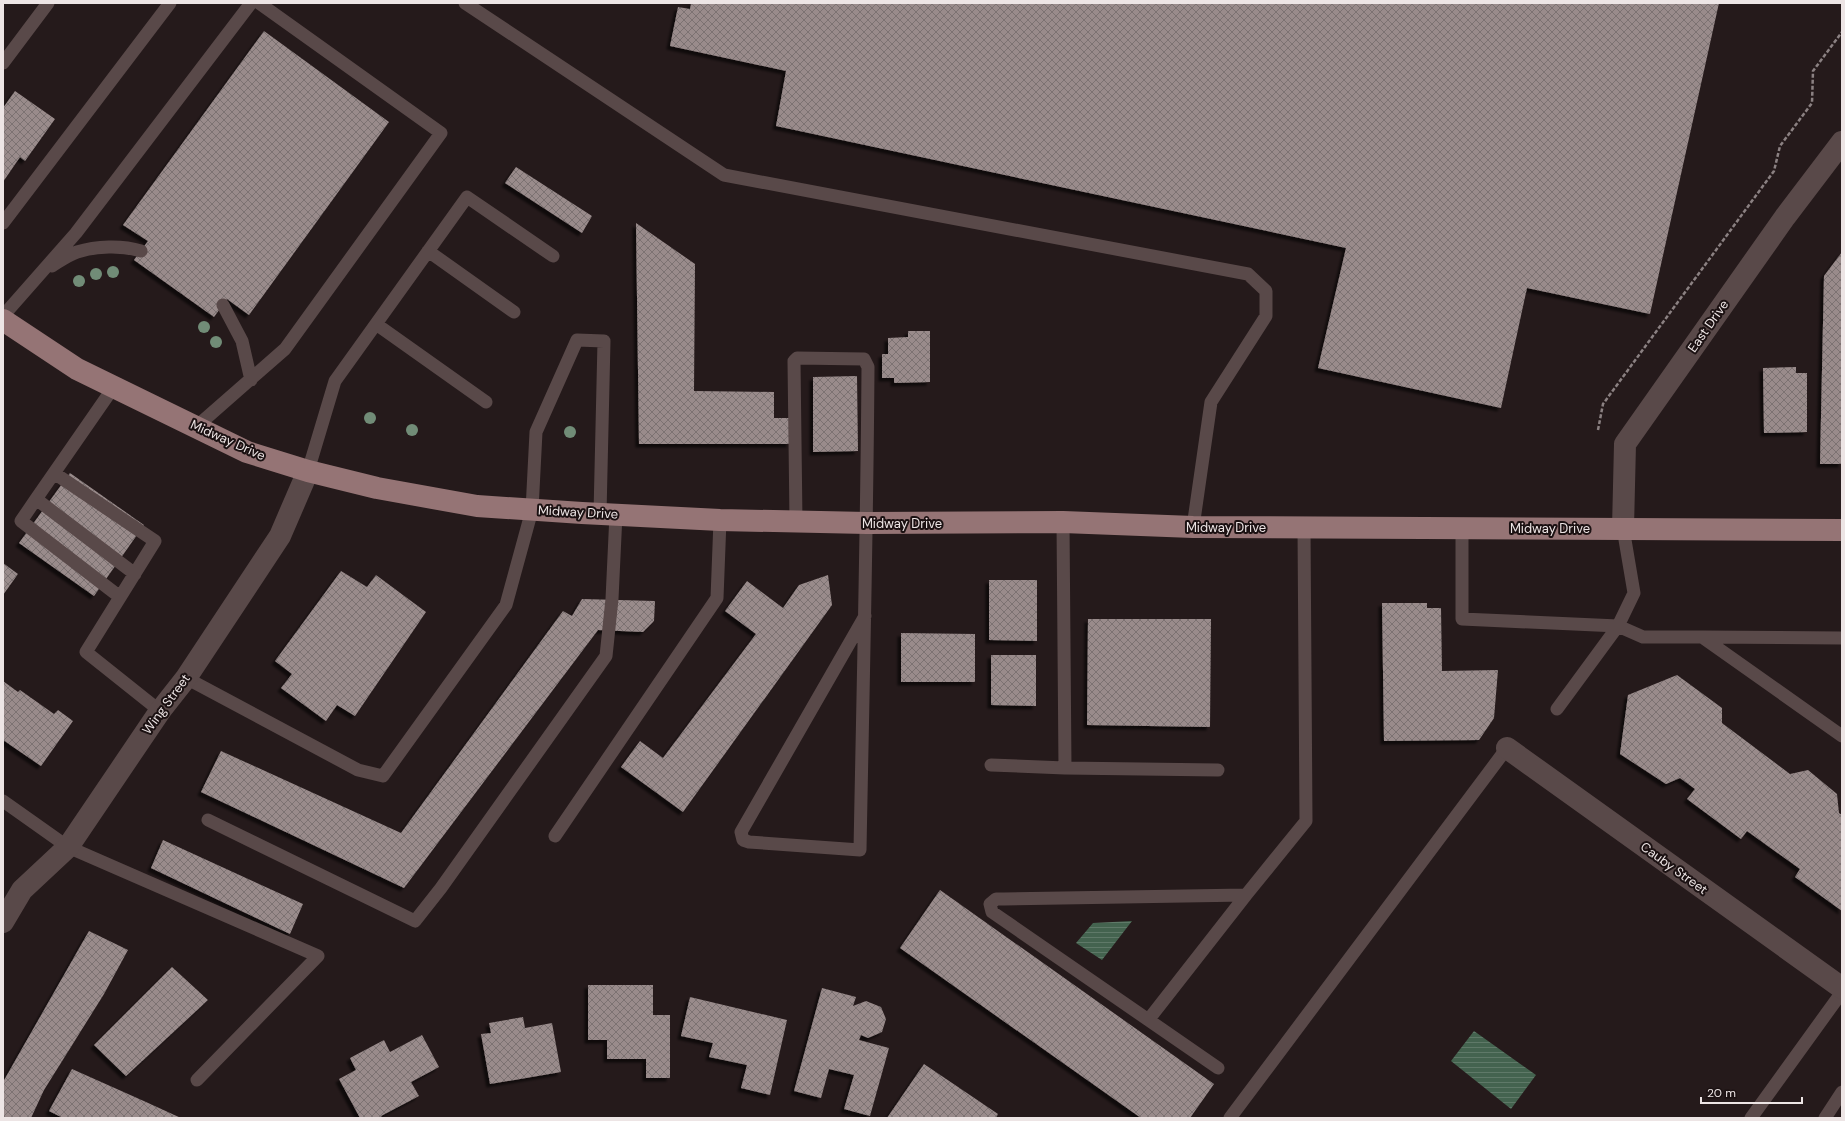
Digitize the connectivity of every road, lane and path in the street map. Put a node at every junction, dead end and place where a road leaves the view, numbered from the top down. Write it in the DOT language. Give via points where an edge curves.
graph roads {
  1 [pos="48,3"];
  2 [pos="170,3"];
  3 [pos="251,3"];
  4 [pos="259,3"];
  5 [pos="465,3"];
  6 [pos="1842,32"];
  7 [pos="3,63"];
  8 [pos="1842,142"];
  9 [pos="3,223"];
  10 [pos="141,251"];
  11 [pos="428,251"];
  12 [pos="553,256"];
  13 [pos="45,269"];
  14 [pos="223,305"];
  15 [pos="514,312"];
  16 [pos="3,316"];
  17 [pos="3,320"];
  18 [pos="376,324"];
  19 [pos="251,380"];
  20 [pos="113,388"];
  21 [pos="486,402"];
  22 [pos="196,427"];
  23 [pos="1598,432"];
  24 [pos="308,471"];
  25 [pos="54,473"];
  26 [pos="36,499"];
  27 [pos="532,510"];
  28 [pos="608,514"];
  29 [pos="720,520"];
  30 [pos="796,521"];
  31 [pos="1063,522"];
  32 [pos="867,523"];
  33 [pos="1193,528"];
  34 [pos="1304,528"];
  35 [pos="1462,528"];
  36 [pos="1623,528"];
  37 [pos="1842,530"];
  38 [pos="135,574"];
  39 [pos="120,597"];
  40 [pos="865,616"];
  41 [pos="1618,626"];
  42 [pos="1702,637"];
  43 [pos="1842,638"];
  44 [pos="186,678"];
  45 [pos="1557,709"];
  46 [pos="160,711"];
  47 [pos="1842,736"];
  48 [pos="1507,748"];
  49 [pos="991,765"];
  50 [pos="1065,768"];
  51 [pos="1218,770"];
  52 [pos="3,801"];
  53 [pos="208,820"];
  54 [pos="555,836"];
  55 [pos="68,847"];
  56 [pos="1246,895"];
  57 [pos="3,922"];
  58 [pos="1842,988"];
  59 [pos="1842,992"];
  60 [pos="1149,1019"];
  61 [pos="1218,1068"];
  62 [pos="197,1080"];
  63 [pos="1842,1092"];
  64 [pos="1230,1118"];
  65 [pos="1751,1118"];
  66 [pos="1825,1118"];
  1 -- 7 [label="lane"];
  2 -- 9 [label="lane"];
  3 -- 13 [label="lane" via="76,233"];
  4 -- 19 [label="lane" via="441,133 285,349"];
  5 -- 33 [label="lane" via="724,175 1248,274 1266,291 1266,316 1211,402"];
  6 -- 23 [label="path" via="1813,71 1812,103 1780,146 1774,171 1603,404"];
  8 -- 36 [label="street, East Drive" via="1785,217 1626,444"];
  10 -- 13 [label="lane" via="131,248 104,248 77,252"];
  11 -- 12 [label="lane" via="466,197"];
  11 -- 15 [label="lane"];
  11 -- 18 [label="lane"];
  13 -- 16 [label="lane"];
  14 -- 19 [label="lane" via="242,341"];
  17 -- 20 [label="main road, Midway Drive" via="77,369"];
  18 -- 21 [label="lane"];
  18 -- 24 [label="lane" via="335,381"];
  19 -- 22 [label="lane"];
  20 -- 22 [label="main road, Midway Drive"];
  20 -- 25 [label="lane"];
  22 -- 24 [label="main road, Midway Drive" via="247,452"];
  24 -- 27 [label="main road, Midway Drive" via="408,494 477,506"];
  24 -- 44 [label="street, Wing Street" via="280,536"];
  25 -- 26 [label="lane"];
  25 -- 38 [label="lane" via="155,541"];
  26 -- 38 [label="lane"];
  26 -- 39 [label="lane" via="21,521"];
  27 -- 28 [label="main road, Midway Drive"];
  27 -- 28 [label="lane" via="536,432 577,340 604,341"];
  27 -- 44 [label="lane" via="506,604 383,776 358,770"];
  28 -- 29 [label="main road, Midway Drive"];
  28 -- 53 [label="lane" via="612,600 606,656 415,921"];
  29 -- 30 [label="main road, Midway Drive"];
  29 -- 54 [label="lane" via="717,598"];
  30 -- 32 [label="main road, Midway Drive"];
  30 -- 32 [label="lane" via="793,365 797,358 864,359 868,363"];
  31 -- 32 [label="main road, Midway Drive"];
  31 -- 33 [label="main road, Midway Drive"];
  31 -- 50 [label="lane"];
  32 -- 40 [label="lane"];
  33 -- 34 [label="main road, Midway Drive"];
  34 -- 35 [label="main road, Midway Drive"];
  34 -- 56 [label="lane" via="1306,821"];
  35 -- 36 [label="main road, Midway Drive"];
  35 -- 41 [label="lane" via="1462,619"];
  36 -- 37 [label="main road, Midway Drive"];
  36 -- 41 [label="lane" via="1634,593"];
  38 -- 39 [label="lane"];
  39 -- 46 [label="lane" via="86,652"];
  40 -- 40 [label="lane" via="860,850 743,840 741,832"];
  41 -- 42 [label="lane" via="1643,637"];
  41 -- 45 [label="lane"];
  42 -- 43 [label="lane"];
  42 -- 47 [label="lane"];
  44 -- 46 [label="street, Wing Street"];
  46 -- 55 [label="street, Wing Street"];
  48 -- 58 [label="street, Cauby Street"];
  48 -- 64 [label="lane"];
  49 -- 50 [label="lane"];
  50 -- 51 [label="lane"];
  52 -- 55 [label="lane"];
  55 -- 57 [label="street, Wing Street" via="22,890"];
  55 -- 62 [label="lane" via="318,956"];
  56 -- 60 [label="lane"];
  56 -- 60 [label="lane" via="996,899 990,904 992,912"];
  59 -- 65 [label="lane"];
  60 -- 61 [label="lane"];
  63 -- 66 [label="lane"];
}
